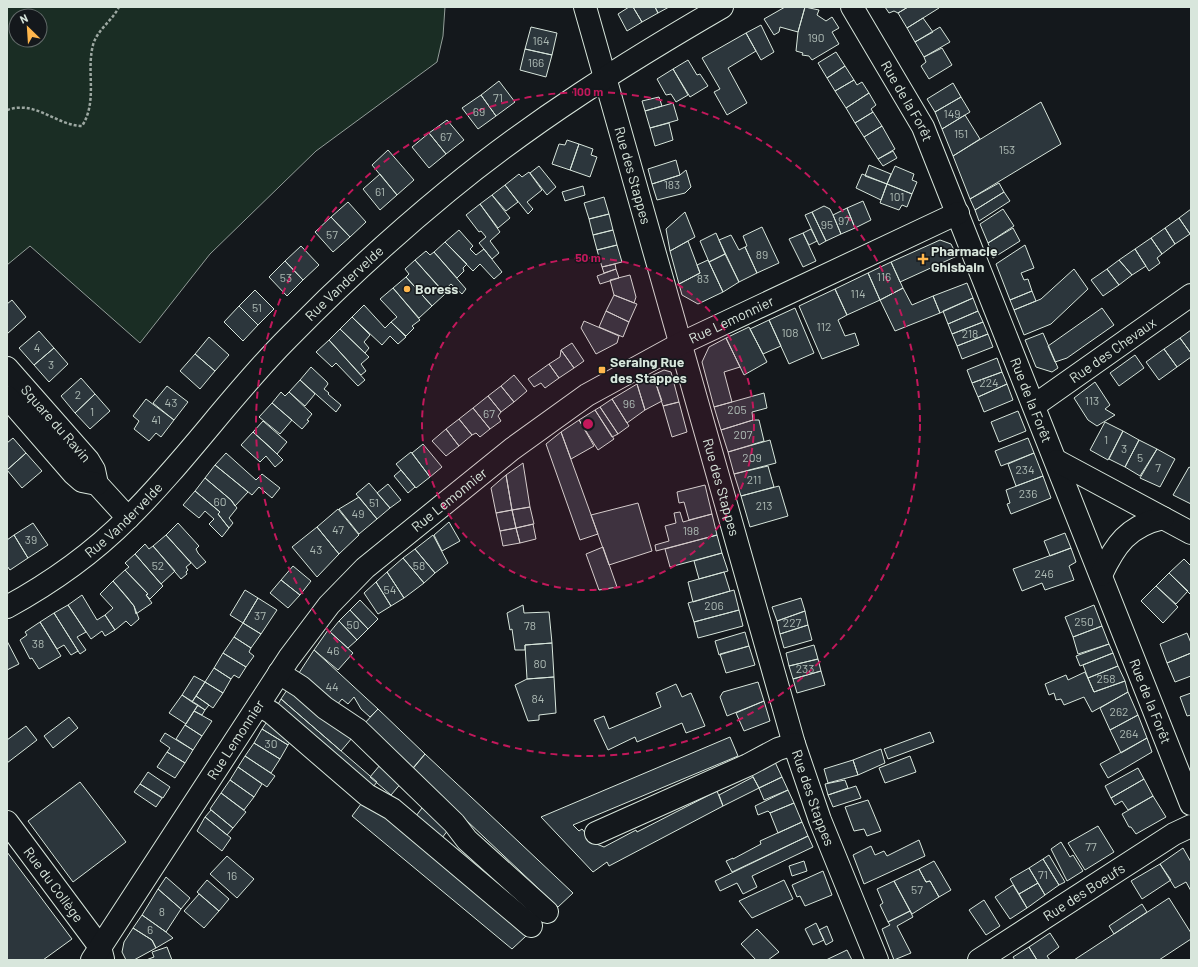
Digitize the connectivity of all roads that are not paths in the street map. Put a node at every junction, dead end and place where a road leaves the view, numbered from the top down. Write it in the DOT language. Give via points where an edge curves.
graph roads {
  1 [pos="585,7"];
  2 [pos="722,7"];
  3 [pos="852,7"];
  4 [pos="605,77"];
  5 [pos="958,213"];
  6 [pos="1191,295"];
  7 [pos="680,344"];
  8 [pos="7,368"];
  9 [pos="7,398"];
  10 [pos="1034,405"];
  11 [pos="1057,461"];
  12 [pos="97,484"];
  13 [pos="128,518"];
  14 [pos="1163,518"];
  15 [pos="1191,533"];
  16 [pos="1101,575"];
  17 [pos="7,607"];
  18 [pos="279,673"];
  19 [pos="259,705"];
  20 [pos="794,744"];
  21 [pos="1191,804"];
  22 [pos="7,822"];
  23 [pos="1191,826"];
  24 [pos="596,833"];
  25 [pos="547,912"];
  26 [pos="531,926"];
  27 [pos="98,956"];
  28 [pos="877,960"];
  29 [pos="979,960"];
  1 -- 4 [label="street, Rue des Stappes"];
  2 -- 4 [label="street, Rue Vandervelde"];
  3 -- 5 [label="street, Rue de la Forêt" via="923,127"];
  4 -- 7 [label="street, Rue des Stappes"];
  4 -- 13 [label="street, Rue Vandervelde" via="490,158 372,257 263,364"];
  5 -- 7 [label="street, Rue Lemonnier"];
  5 -- 10 [label="street, Rue de la Forêt"];
  6 -- 10 [label="street, Rue des Chevaux"];
  7 -- 18 [label="street, Rue Lemonnier" via="564,410 384,552 329,605"];
  7 -- 20 [label="street, Rue des Stappes"];
  8 -- 12 [label="street, Square du Ravin" via="88,460 94,470"];
  9 -- 12 [label="street, Square du Ravin" via="74,474 82,481"];
  10 -- 11 [label="street, Rue de la Forêt"];
  11 -- 14 [label="street"];
  11 -- 16 [label="street, Rue de la Forêt"];
  12 -- 13 [label="street, Square du Ravin"];
  13 -- 17 [label="street, Rue Vandervelde" via="82,558"];
  14 -- 15 [label="street"];
  14 -- 16 [label="street" via="1135,528 1113,552"];
  16 -- 21 [label="street, Rue de la Forêt"];
  18 -- 19 [label="street, Rue Lemonnier"];
  18 -- 25 [label="street" via="358,730 454,822 467,840"];
  19 -- 26 [label="street" via="272,713 367,795 392,808"];
  19 -- 27 [label="street, Rue Lemonnier"];
  20 -- 24 [label="street"];
  20 -- 28 [label="street, Rue des Stappes" via="820,820"];
  22 -- 27 [label="street, Rue du Collège"];
  23 -- 29 [label="street, Rue des Boeufs" via="1169,837"];
}
